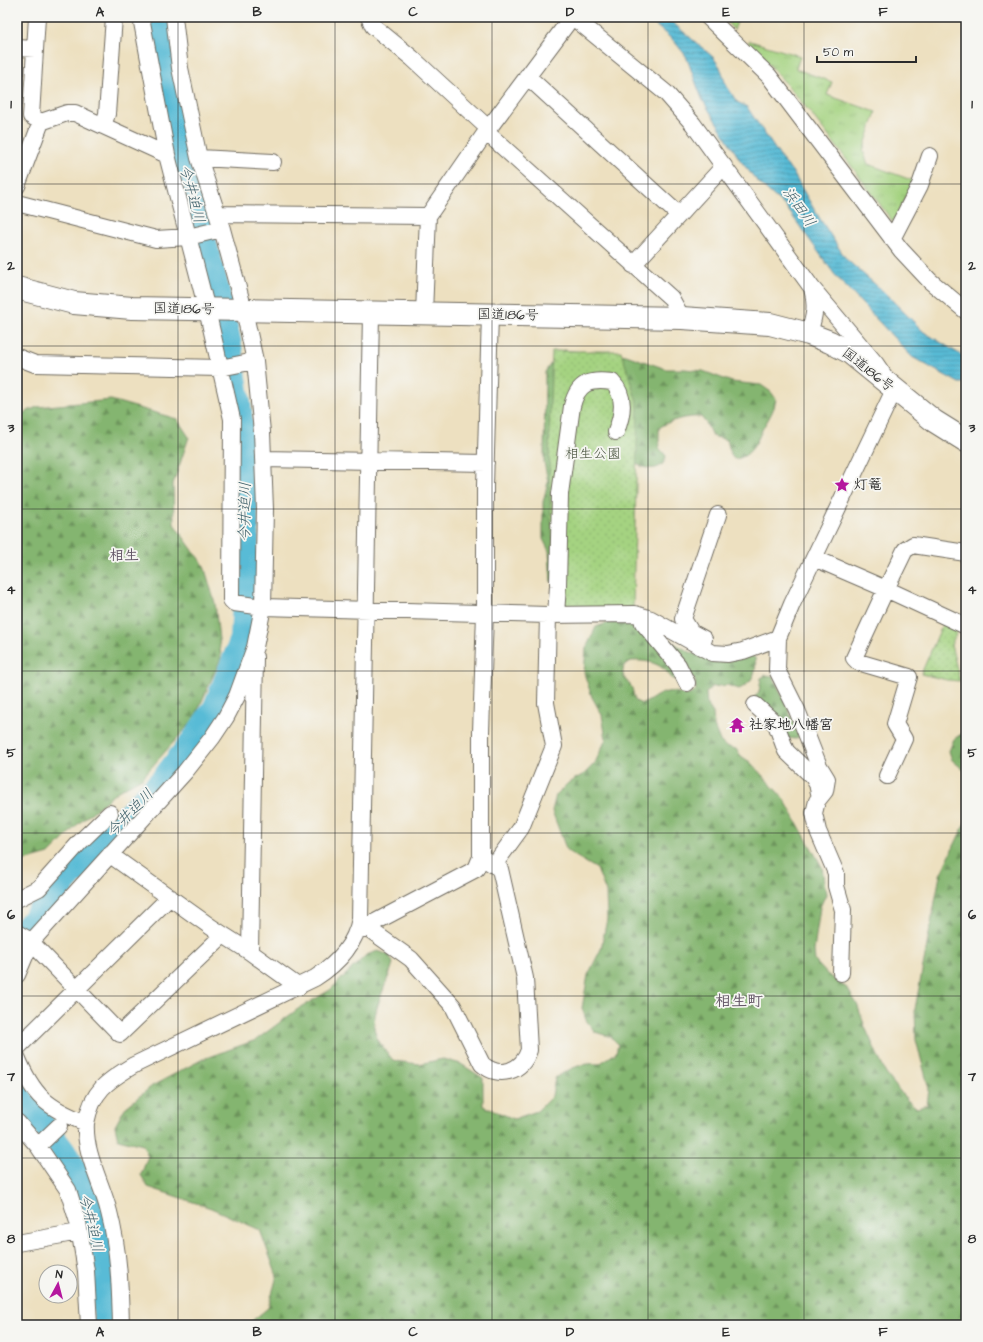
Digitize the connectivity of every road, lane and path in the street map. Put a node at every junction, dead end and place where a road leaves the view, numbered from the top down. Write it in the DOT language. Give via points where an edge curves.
graph roads {
  1 [pos="37,17"];
  2 [pos="114,17"];
  3 [pos="141,17"];
  4 [pos="174,17"];
  5 [pos="369,17"];
  6 [pos="572,17"];
  7 [pos="708,17"];
  8 [pos="17,48"];
  9 [pos="35,49"];
  10 [pos="527,76"];
  11 [pos="30,116"];
  12 [pos="103,126"];
  13 [pos="488,131"];
  14 [pos="168,155"];
  15 [pos="930,156"];
  16 [pos="199,158"];
  17 [pos="273,162"];
  18 [pos="724,166"];
  19 [pos="18,179"];
  20 [pos="17,203"];
  21 [pos="679,215"];
  22 [pos="428,216"];
  23 [pos="218,224"];
  24 [pos="191,236"];
  25 [pos="892,239"];
  26 [pos="633,265"];
  27 [pos="17,288"];
  28 [pos="812,288"];
  29 [pos="210,310"];
  30 [pos="239,310"];
  31 [pos="966,311"];
  32 [pos="371,313"];
  33 [pos="424,313"];
  34 [pos="490,315"];
  35 [pos="682,318"];
  36 [pos="809,334"];
  37 [pos="17,357"];
  38 [pos="251,362"];
  39 [pos="223,367"];
  40 [pos="894,390"];
  41 [pos="616,432"];
  42 [pos="966,441"];
  43 [pos="263,459"];
  44 [pos="368,462"];
  45 [pos="486,463"];
  46 [pos="718,514"];
  47 [pos="966,553"];
  48 [pos="814,558"];
  49 [pos="886,589"];
  50 [pos="258,607"];
  51 [pos="365,609"];
  52 [pos="485,613"];
  53 [pos="552,615"];
  54 [pos="642,616"];
  55 [pos="966,626"];
  56 [pos="778,638"];
  57 [pos="255,647"];
  58 [pos="743,651"];
  59 [pos="687,683"];
  60 [pos="755,705"];
  61 [pos="887,776"];
  62 [pos="820,797"];
  63 [pos="110,812"];
  64 [pos="111,853"];
  65 [pos="487,861"];
  66 [pos="170,897"];
  67 [pos="17,899"];
  68 [pos="362,929"];
  69 [pos="223,935"];
  70 [pos="26,938"];
  71 [pos="250,952"];
  72 [pos="841,972"];
  73 [pos="17,975"];
  74 [pos="299,987"];
  75 [pos="77,989"];
  76 [pos="17,1048"];
  77 [pos="17,1057"];
  78 [pos="17,1122"];
  79 [pos="86,1123"];
  80 [pos="59,1126"];
  81 [pos="40,1144"];
  82 [pos="79,1232"];
  83 [pos="17,1243"];
  84 [pos="89,1325"];
  85 [pos="121,1325"];
  1 -- 9 [label="street"];
  2 -- 12 [label="street" via="108,114"];
  3 -- 14 [label="street"];
  4 -- 16 [label="street" via="180,68"];
  5 -- 13 [label="street" via="373,26 412,58"];
  6 -- 10 [label="street"];
  6 -- 18 [label="street" via="666,93"];
  7 -- 25 [label="street" via="769,76"];
  8 -- 9 [label="street"];
  9 -- 11 [label="street"];
  10 -- 13 [label="street"];
  10 -- 21 [label="street"];
  11 -- 12 [label="street" via="76,113"];
  11 -- 19 [label="street"];
  12 -- 14 [label="street"];
  13 -- 22 [label="street"];
  13 -- 26 [label="street"];
  14 -- 24 [label="street"];
  15 -- 25 [label="street" via="920,185"];
  16 -- 17 [label="street"];
  16 -- 23 [label="street"];
  18 -- 21 [label="street"];
  18 -- 28 [label="street"];
  20 -- 24 [label="street" via="156,239"];
  21 -- 26 [label="street"];
  22 -- 23 [label="street"];
  22 -- 33 [label="street"];
  23 -- 24 [label="street"];
  23 -- 30 [label="street"];
  24 -- 29 [label="street"];
  25 -- 31 [label="street" via="930,281"];
  26 -- 35 [label="street" via="671,298"];
  27 -- 29 [label="highway, 国道186号" via="74,303 132,308"];
  28 -- 36 [label="street" via="816,312"];
  28 -- 40 [label="street" via="876,364"];
  29 -- 30 [label="highway, 国道186号"];
  29 -- 39 [label="street"];
  30 -- 32 [label="highway, 国道186号"];
  30 -- 38 [label="street"];
  32 -- 33 [label="highway, 国道186号"];
  32 -- 44 [label="street"];
  33 -- 34 [label="highway, 国道186号"];
  34 -- 35 [label="highway, 国道186号"];
  34 -- 45 [label="street"];
  35 -- 36 [label="highway, 国道186号" via="770,324"];
  36 -- 40 [label="highway, 国道186号" via="849,352"];
  37 -- 39 [label="street" via="35,364"];
  38 -- 39 [label="street"];
  38 -- 43 [label="street" via="262,432"];
  39 -- 50 [label="street" via="232,419 231,600 234,603"];
  40 -- 42 [label="highway, 国道186号" via="934,421"];
  40 -- 48 [label="street"];
  41 -- 53 [label="street" via="620,421 622,396 612,382 591,380 575,395 572,406 560,494 558,586"];
  43 -- 44 [label="street"];
  43 -- 50 [label="street" via="265,530"];
  44 -- 45 [label="street"];
  44 -- 51 [label="street"];
  45 -- 52 [label="street"];
  46 -- 58 [label="street" via="683,619 691,632 697,636 726,648"];
  47 -- 49 [label="street" via="913,545 905,550"];
  48 -- 49 [label="street"];
  48 -- 56 [label="street"];
  49 -- 55 [label="street"];
  49 -- 61 [label="street" via="854,658 858,662 909,677 895,724 904,739"];
  50 -- 51 [label="street"];
  50 -- 57 [label="street"];
  51 -- 52 [label="street"];
  51 -- 68 [label="street" via="360,919"];
  52 -- 53 [label="street"];
  52 -- 65 [label="street" via="480,732"];
  53 -- 54 [label="street"];
  53 -- 65 [label="street" via="546,703 554,746 521,828"];
  54 -- 58 [label="street" via="712,653 728,654"];
  54 -- 59 [label="street" via="643,623 678,665"];
  56 -- 58 [label="street"];
  56 -- 62 [label="street" via="777,670 827,779 825,791"];
  57 -- 64 [label="street" via="237,696 212,738 185,772"];
  57 -- 71 [label="street"];
  60 -- 62 [label="street" via="776,724 786,751 813,777"];
  62 -- 72 [label="street" via="814,814 818,831 836,873 836,886 843,910"];
  63 -- 67 [label="street" via="39,888"];
  64 -- 66 [label="street"];
  64 -- 70 [label="street"];
  65 -- 68 [label="street"];
  65 -- 68 [label="street" via="500,869 525,978 529,1050 527,1057 517,1068 506,1072 488,1070 482,1064 453,1006 411,959"];
  66 -- 69 [label="street"];
  66 -- 75 [label="street"];
  68 -- 74 [label="street" via="328,970"];
  69 -- 71 [label="street"];
  69 -- 75 [label="street" via="120,1034"];
  70 -- 73 [label="street"];
  70 -- 75 [label="street"];
  71 -- 74 [label="street"];
  74 -- 79 [label="street" via="134,1064 116,1075 97,1094"];
  75 -- 76 [label="street"];
  77 -- 79 [label="street" via="25,1077 42,1099 54,1109"];
  78 -- 81 [label="street"];
  79 -- 85 [label="street" via="89,1149 109,1213 119,1264"];
  80 -- 81 [label="street"];
  81 -- 82 [label="street" via="68,1190"];
  82 -- 83 [label="street"];
  82 -- 84 [label="street" via="86,1271"];
}
